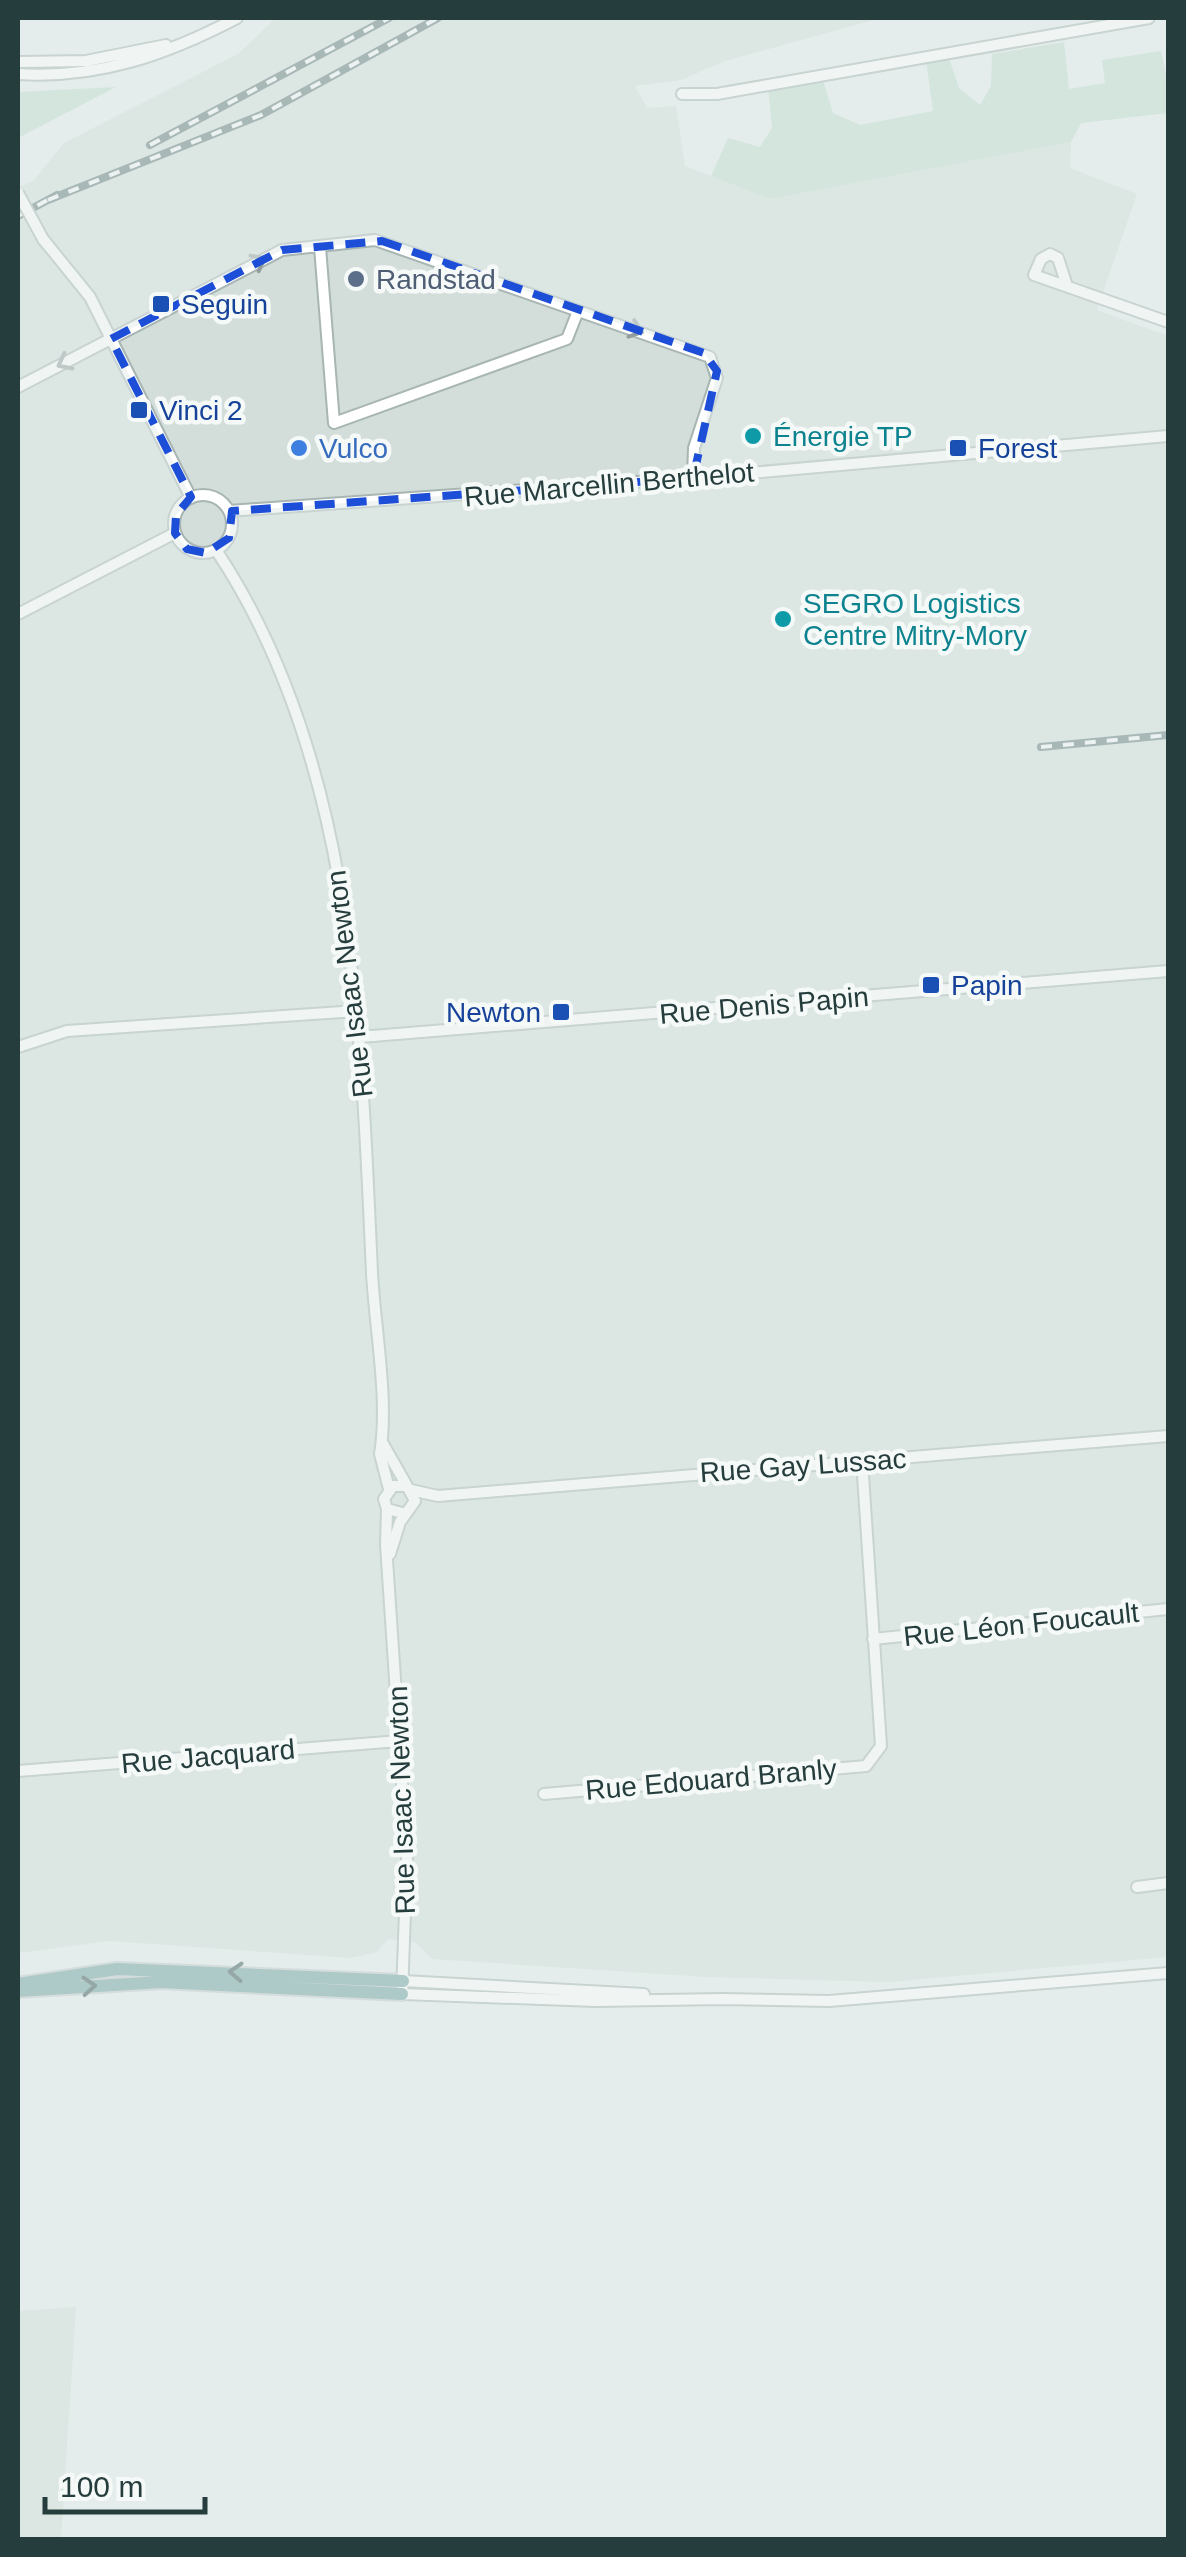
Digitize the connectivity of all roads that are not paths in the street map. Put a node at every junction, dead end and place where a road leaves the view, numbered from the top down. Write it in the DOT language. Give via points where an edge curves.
graph roads {
  1 [pos="237,18"];
  2 [pos="1149,18"];
  3 [pos="196,38"];
  4 [pos="18,62"];
  5 [pos="18,74"];
  6 [pos="682,94"];
  7 [pos="18,193"];
  8 [pos="320,246"];
  9 [pos="1067,286"];
  10 [pos="578,311"];
  11 [pos="1168,322"];
  12 [pos="111,339"];
  13 [pos="18,387"];
  14 [pos="1168,436"];
  15 [pos="694,478"];
  16 [pos="192,498"];
  17 [pos="229,511"];
  18 [pos="175,533"];
  19 [pos="216,550"];
  20 [pos="18,614"];
  21 [pos="1168,971"];
  22 [pos="358,1011"];
  23 [pos="360,1037"];
  24 [pos="18,1047"];
  25 [pos="1168,1436"];
  26 [pos="382,1440"];
  27 [pos="862,1460"];
  28 [pos="409,1488"];
  29 [pos="388,1489"];
  30 [pos="438,1496"];
  31 [pos="387,1510"];
  32 [pos="410,1510"];
  33 [pos="388,1560"];
  34 [pos="1168,1609"];
  35 [pos="874,1639"];
  36 [pos="400,1740"];
  37 [pos="18,1771"];
  38 [pos="544,1794"];
  39 [pos="1168,1884"];
  40 [pos="1138,1887"];
  41 [pos="1168,1973"];
  42 [pos="18,1987"];
  43 [pos="403,1987"];
  1 -- 3 [label="street"];
  2 -- 6 [label="street" via="717,94"];
  3 -- 4 [label="street" via="86,61"];
  3 -- 5 [label="street" via="122,67"];
  7 -- 12 [label="street, bridge"];
  8 -- 10 [label="street" via="382,241"];
  8 -- 10 [label="street" via="334,423 567,339"];
  12 -- 8 [label="street, one-way" via="282,250"];
  9 -- 11 [label="street"];
  10 -- 15 [label="street, one-way" via="710,357 716,378 694,448"];
  12 -- 13 [label="street, one-way"];
  12 -- 16 [label="street"];
  14 -- 15 [label="street, Rue Marcellin Berthelot"];
  15 -- 17 [label="street, Rue Marcellin Berthelot"];
  16 -- 17 [label="street" via="215,498"];
  16 -- 18 [label="street" via="176,515"];
  17 -- 19 [label="street" via="232,529"];
  18 -- 19 [label="street" via="196,553"];
  18 -- 20 [label="street"];
  19 -- 22 [label="street, Rue Isaac Newton" via="291,697 340,877"];
  21 -- 23 [label="street, Rue Denis Papin"];
  22 -- 23 [label="street, Rue Isaac Newton"];
  22 -- 24 [label="street" via="67,1031"];
  23 -- 26 [label="street, Rue Isaac Newton"];
  25 -- 27 [label="street, Rue Gay Lussac"];
  26 -- 28 [label="street, Rue Isaac Newton"];
  26 -- 29 [label="street, Rue Isaac Newton"];
  27 -- 30 [label="street, Rue Gay Lussac"];
  27 -- 35 [label="street, Rue Edouard Branly"];
  28 -- 29 [label="street"];
  28 -- 30 [label="street, Rue Gay Lussac"];
  28 -- 32 [label="street, Rue Isaac Newton"];
  29 -- 31 [label="street, Rue Isaac Newton"];
  30 -- 32 [label="street, Rue Gay Lussac"];
  31 -- 32 [label="street"];
  31 -- 33 [label="street, Rue Isaac Newton"];
  32 -- 33 [label="street, Rue Isaac Newton"];
  33 -- 36 [label="street, Rue Isaac Newton"];
  34 -- 35 [label="street, Rue Léon Foucault"];
  35 -- 38 [label="street, Rue Edouard Branly" via="881,1746 866,1766"];
  36 -- 37 [label="street, Rue Jacquard"];
  36 -- 43 [label="street, Rue Isaac Newton" via="407,1858"];
  39 -- 40 [label="street"];
  41 -- 43 [label="street" via="829,2000"];
  42 -- 43 [label="main road" via="117,1969"];
}
